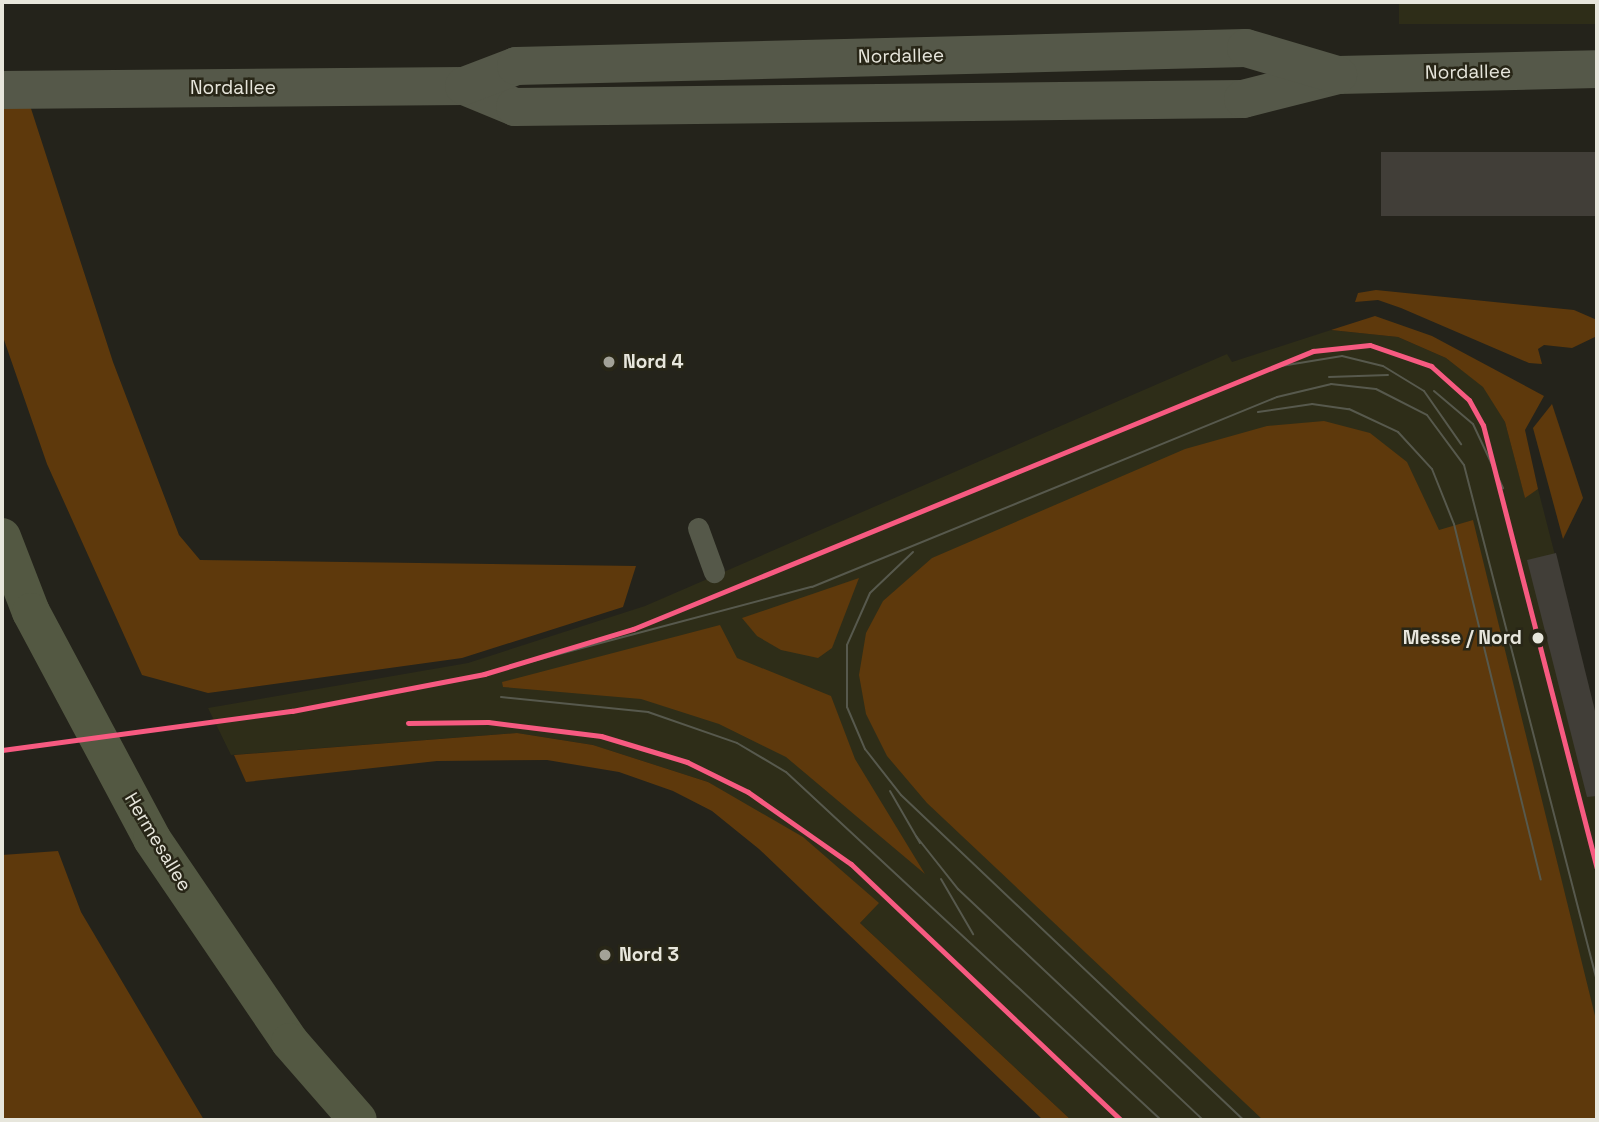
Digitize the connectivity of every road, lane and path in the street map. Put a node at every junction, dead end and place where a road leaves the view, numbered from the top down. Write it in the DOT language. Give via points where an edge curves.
graph roads {
  1 [pos="1597,69"];
  2 [pos="1338,75"];
  3 [pos="464,86"];
  4 [pos="2,90"];
  5 [pos="698,528"];
  6 [pos="2,537"];
  7 [pos="714,572"];
  8 [pos="358,1120"];
  1 -- 2 [label="street, Nordallee"];
  2 -- 3 [label="street, Nordallee" via="1243,99 515,107"];
  2 -- 3 [label="street, Nordallee" via="1246,48 516,66"];
  3 -- 4 [label="street, Nordallee"];
  5 -- 7 [label="lane"];
  6 -- 8 [label="main road, Hermesallee" via="32,612 152,839 290,1042"];
}
